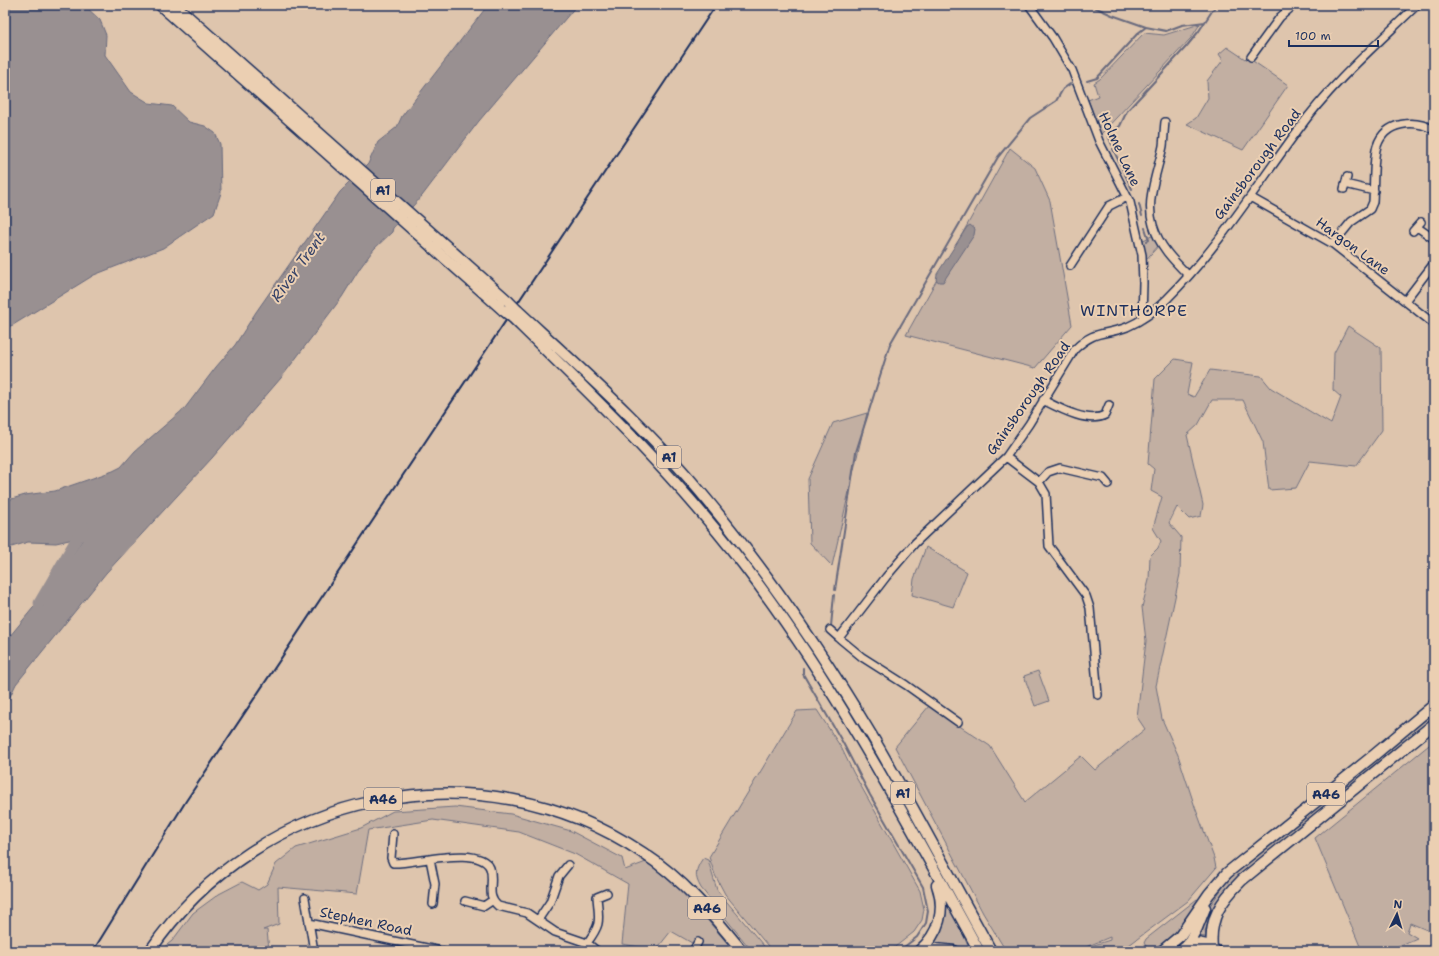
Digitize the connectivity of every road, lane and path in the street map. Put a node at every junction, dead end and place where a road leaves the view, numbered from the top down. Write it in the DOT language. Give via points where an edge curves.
graph roads {
  1 [pos="160,5"];
  2 [pos="175,5"];
  3 [pos="1029,5"];
  4 [pos="1294,5"];
  5 [pos="1417,5"];
  6 [pos="1252,57"];
  7 [pos="234,64"];
  8 [pos="1165,122"];
  9 [pos="1434,130"];
  10 [pos="1345,184"];
  11 [pos="1374,191"];
  12 [pos="1127,196"];
  13 [pos="1250,198"];
  14 [pos="1417,227"];
  15 [pos="1434,239"];
  16 [pos="1333,244"];
  17 [pos="1434,263"];
  18 [pos="1070,266"];
  19 [pos="1188,275"];
  20 [pos="1405,301"];
  21 [pos="514,313"];
  22 [pos="1142,319"];
  23 [pos="1434,324"];
  24 [pos="1043,400"];
  25 [pos="1109,404"];
  26 [pos="1006,457"];
  27 [pos="1039,482"];
  28 [pos="1108,484"];
  29 [pos="830,630"];
  30 [pos="838,638"];
  31 [pos="1098,695"];
  32 [pos="1434,705"];
  33 [pos="958,722"];
  34 [pos="1434,724"];
  35 [pos="393,834"];
  36 [pos="928,858"];
  37 [pos="430,859"];
  38 [pos="568,864"];
  39 [pos="1218,884"];
  40 [pos="607,893"];
  41 [pos="305,898"];
  42 [pos="493,900"];
  43 [pos="465,901"];
  44 [pos="433,904"];
  45 [pos="538,920"];
  46 [pos="309,923"];
  47 [pos="698,942"];
  48 [pos="587,943"];
  49 [pos="1182,949"];
  50 [pos="1215,950"];
  51 [pos="150,951"];
  52 [pos="314,951"];
  53 [pos="441,951"];
  54 [pos="597,951"];
  55 [pos="693,951"];
  56 [pos="742,951"];
  57 [pos="919,951"];
  58 [pos="924,951"];
  59 [pos="954,951"];
  60 [pos="979,951"];
  61 [pos="990,951"];
  62 [pos="1162,951"];
  1 -- 7 [label="highway, A1"];
  2 -- 7 [label="highway, A1"];
  3 -- 12 [label="street, Holme Lane" via="1072,70 1099,140"];
  4 -- 6 [label="street" via="1280,18"];
  5 -- 13 [label="street, Gainsborough Road" via="1349,70 1323,99 1298,129"];
  7 -- 21 [label="highway, A1, bridge"];
  8 -- 19 [label="street" via="1163,145 1150,206 1151,218 1156,234 1167,253"];
  9 -- 11 [label="street" via="1426,125 1406,122 1385,133 1376,146"];
  10 -- 11 [label="street"];
  11 -- 16 [label="street" via="1370,209 1351,222"];
  12 -- 18 [label="street" via="1110,206"];
  12 -- 22 [label="street, Holme Lane" via="1142,255"];
  13 -- 16 [label="street, Hargon Lane"];
  13 -- 19 [label="street, Gainsborough Road"];
  14 -- 15 [label="street"];
  16 -- 20 [label="street, Hargon Lane"];
  17 -- 20 [label="street"];
  19 -- 22 [label="street, Gainsborough Road" via="1166,300"];
  20 -- 23 [label="street, Hargon Lane"];
  21 -- 36 [label="highway, A1" via="659,464 743,564 791,630 856,731"];
  21 -- 61 [label="highway, A1" via="594,381 668,455 754,558 810,638 871,735"];
  22 -- 24 [label="street, Gainsborough Road" via="1126,327 1096,334 1084,341 1076,349"];
  24 -- 25 [label="street" via="1069,413 1098,419 1105,415"];
  24 -- 26 [label="street, Gainsborough Road"];
  26 -- 27 [label="street"];
  26 -- 30 [label="street, Gainsborough Road" via="915,543"];
  27 -- 28 [label="street" via="1048,472 1060,468 1103,478"];
  27 -- 31 [label="street" via="1046,494 1049,546 1086,596 1090,608"];
  29 -- 30 [label="street"];
  30 -- 33 [label="street"];
  32 -- 39 [label="highway, A46" via="1227,873"];
  34 -- 50 [label="highway, A46" via="1237,885 1222,903 1214,918 1211,933"];
  35 -- 37 [label="street" via="393,863"];
  36 -- 57 [label="highway" via="941,898 942,912 936,931"];
  36 -- 60 [label="highway, A1"];
  37 -- 42 [label="street" via="466,857 484,862 490,871 490,894"];
  37 -- 44 [label="street" via="436,884"];
  38 -- 45 [label="street" via="559,876 550,902"];
  39 -- 49 [label="highway, A46" via="1197,928"];
  39 -- 62 [label="highway, A46" via="1180,936"];
  40 -- 48 [label="street" via="597,897 600,915 596,930"];
  41 -- 46 [label="street"];
  42 -- 43 [label="street" via="484,906"];
  42 -- 45 [label="street" via="503,908 521,910"];
  45 -- 48 [label="street" via="559,934"];
  46 -- 52 [label="street"];
  46 -- 53 [label="street, Stephen Road"];
  47 -- 55 [label="street"];
  48 -- 54 [label="street"];
  49 -- 50 [label="highway" via="1198,943"];
  51 -- 56 [label="highway, A46" via="182,909 203,888 257,847 288,830 320,816 389,797 444,793 475,794 536,804 599,828 620,839 684,884"];
  58 -- 59 [label="highway"];
}
